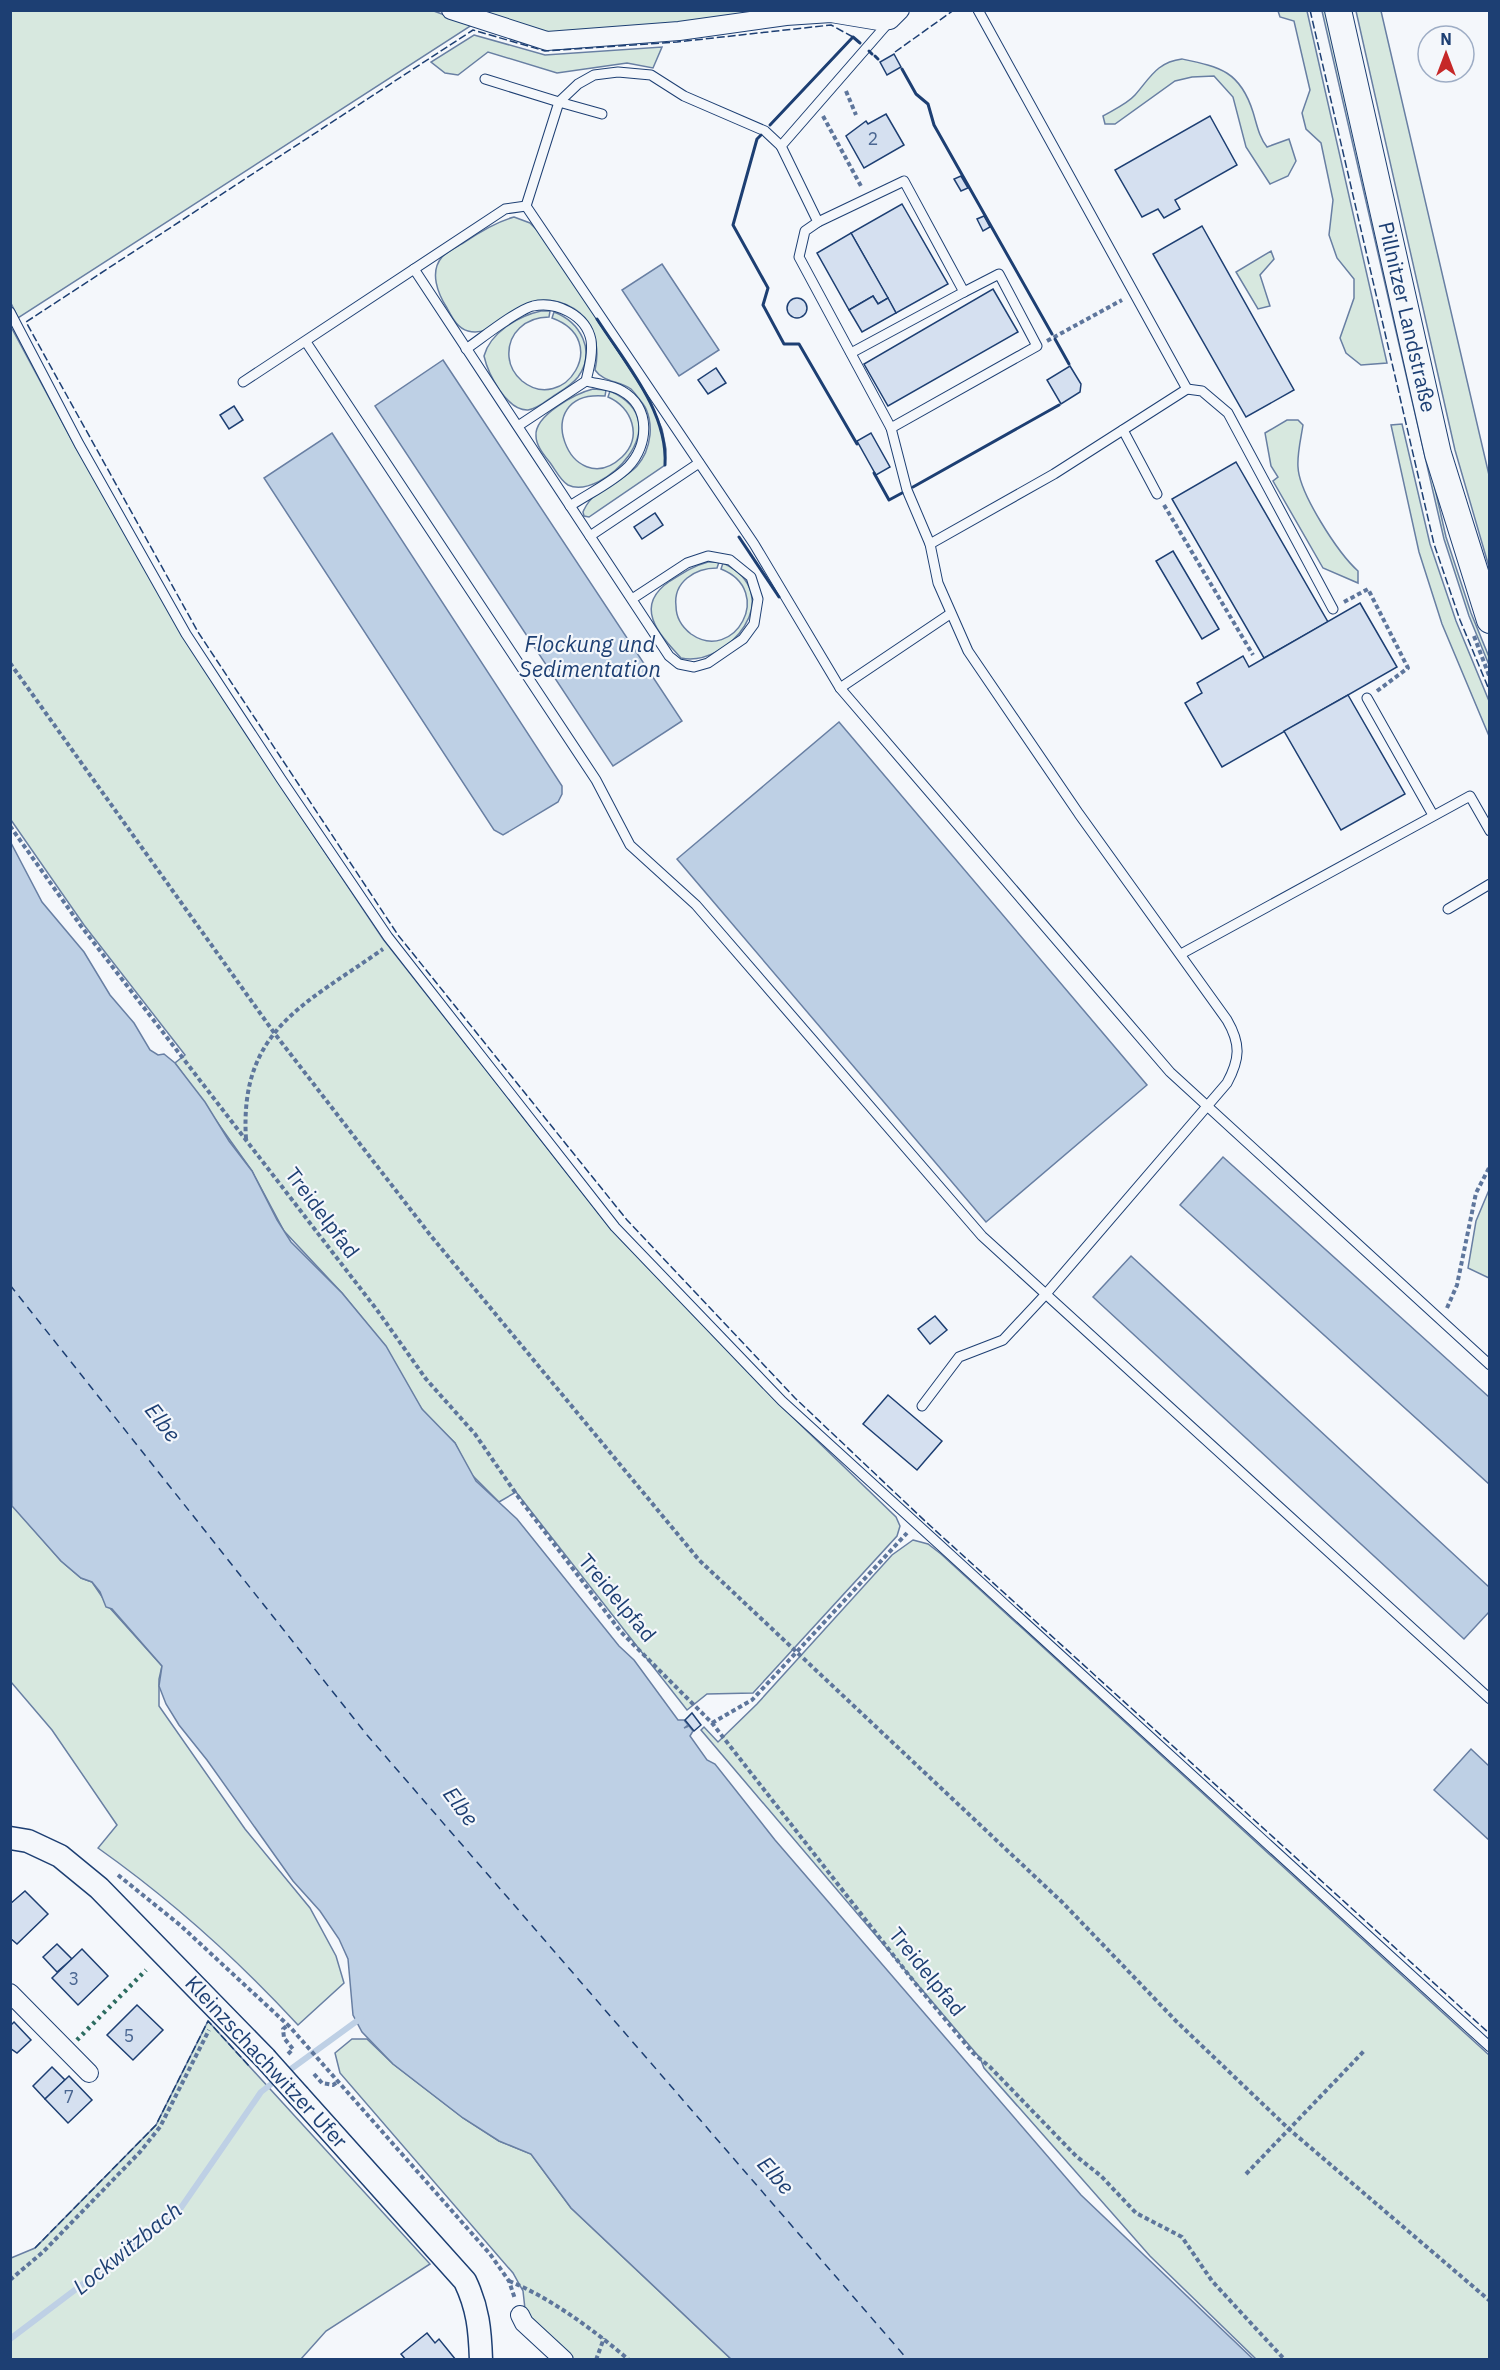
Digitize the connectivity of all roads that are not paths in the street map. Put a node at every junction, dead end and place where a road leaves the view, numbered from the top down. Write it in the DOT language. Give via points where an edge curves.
graph roads {
  1 [pos="451,10"];
  2 [pos="978,10"];
  3 [pos="1338,10"];
  4 [pos="895,15"];
  5 [pos="485,79"];
  6 [pos="559,102"];
  7 [pos="602,114"];
  8 [pos="782,146"];
  9 [pos="526,206"];
  10 [pos="818,222"];
  11 [pos="414,269"];
  12 [pos="964,292"];
  13 [pos="10,312"];
  14 [pos="306,342"];
  15 [pos="466,349"];
  16 [pos="851,353"];
  17 [pos="586,381"];
  18 [pos="243,382"];
  19 [pos="1187,389"];
  20 [pos="518,426"];
  21 [pos="891,428"];
  22 [pos="1123,430"];
  23 [pos="699,463"];
  24 [pos="1157,494"];
  25 [pos="570,506"];
  26 [pos="590,536"];
  27 [pos="930,544"];
  28 [pos="632,599"];
  29 [pos="1333,609"];
  30 [pos="950,614"];
  31 [pos="1490,620"];
  32 [pos="840,688"];
  33 [pos="1367,698"];
  34 [pos="1433,815"];
  35 [pos="1490,831"];
  36 [pos="1490,884"];
  37 [pos="1448,909"];
  38 [pos="1181,954"];
  39 [pos="1206,1107"];
  40 [pos="1045,1296"];
  41 [pos="1490,1365"];
  42 [pos="922,1406"];
  43 [pos="1490,1700"];
  44 [pos="10,1838"];
  45 [pos="10,1993"];
  46 [pos="1490,2047"];
  47 [pos="89,2073"];
  48 [pos="520,2315"];
  49 [pos="481,2360"];
  50 [pos="564,2360"];
  1 -- 4 [label="street" via="547,41 679,31 786,16 831,13 879,21"];
  2 -- 19 [label="lane"];
  3 -- 31 [label="main road, Pillnitzer Landstraße" via="1438,454"];
  4 -- 8 [label="lane"];
  5 -- 6 [label="lane"];
  6 -- 7 [label="lane"];
  6 -- 8 [label="lane" via="594,75 651,75 684,96 765,131"];
  6 -- 9 [label="lane"];
  8 -- 10 [label="lane"];
  9 -- 11 [label="lane" via="505,209"];
  9 -- 23 [label="lane"];
  10 -- 12 [label="lane" via="904,181"];
  10 -- 16 [label="lane" via="805,231 799,257"];
  11 -- 14 [label="lane"];
  11 -- 15 [label="lane"];
  12 -- 16 [label="lane"];
  12 -- 21 [label="lane" via="999,274 1037,346"];
  13 -- 46 [label="lane" via="186,634 392,943 615,1227 782,1401"];
  14 -- 18 [label="lane"];
  14 -- 40 [label="lane" via="596,780 630,845 696,905 982,1236"];
  15 -- 17 [label="lane" via="531,307 547,305 568,310 585,325 591,339"];
  15 -- 20 [label="lane"];
  16 -- 21 [label="lane"];
  17 -- 20 [label="lane"];
  17 -- 25 [label="lane" via="622,390 635,402 644,423 643,447 627,468"];
  19 -- 22 [label="lane"];
  19 -- 29 [label="lane" via="1202,391 1228,412"];
  20 -- 25 [label="lane"];
  21 -- 27 [label="lane" via="907,490"];
  22 -- 24 [label="lane"];
  22 -- 27 [label="lane"];
  23 -- 26 [label="lane"];
  23 -- 32 [label="lane" via="754,544"];
  25 -- 26 [label="lane"];
  26 -- 28 [label="lane"];
  27 -- 30 [label="lane" via="938,583"];
  28 -- 28 [label="lane" via="669,656 679,664 694,667 708,663 743,639 754,624 758,599 751,577 730,560 708,556 687,563"];
  30 -- 32 [label="lane"];
  30 -- 38 [label="lane" via="975,661"];
  32 -- 39 [label="lane" via="1170,1072"];
  33 -- 34 [label="lane"];
  34 -- 35 [label="lane" via="1470,796"];
  34 -- 38 [label="lane"];
  36 -- 37 [label="lane"];
  38 -- 39 [label="lane" via="1238,1041 1237,1065"];
  39 -- 40 [label="lane"];
  39 -- 41 [label="lane"];
  40 -- 42 [label="lane" via="1003,1340 959,1357"];
  40 -- 43 [label="lane"];
  44 -- 49 [label="street, Kleinzschachwitzer Ufer, bridge" via="45,1847 99,1888 226,2016 453,2266 475,2301"];
  45 -- 47 [label="street"];
  48 -- 50 [label="street"];
}
